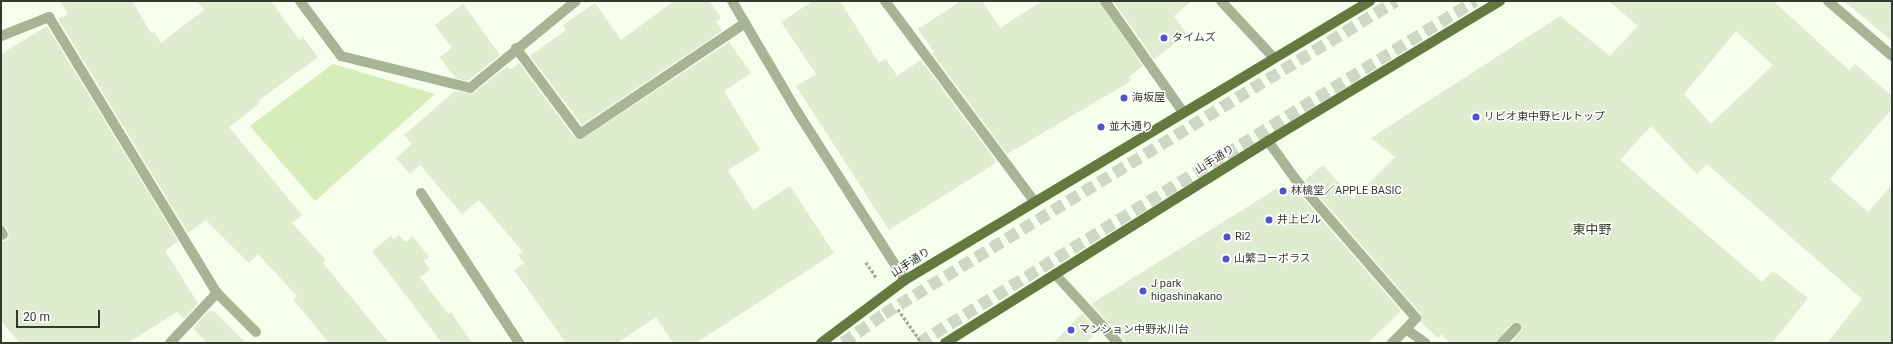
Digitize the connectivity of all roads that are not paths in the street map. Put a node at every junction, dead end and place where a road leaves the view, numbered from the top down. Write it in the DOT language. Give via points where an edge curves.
graph roads {
  1 [pos="300,1"];
  2 [pos="576,1"];
  3 [pos="732,1"];
  4 [pos="885,1"];
  5 [pos="1105,1"];
  6 [pos="1221,1"];
  7 [pos="1370,1"];
  8 [pos="1500,1"];
  9 [pos="1828,1"];
  10 [pos="745,23"];
  11 [pos="1,36"];
  12 [pos="516,48"];
  13 [pos="1892,56"];
  14 [pos="1274,58"];
  15 [pos="1183,112"];
  16 [pos="1268,141"];
  17 [pos="421,193"];
  18 [pos="1034,201"];
  19 [pos="1055,274"];
  20 [pos="905,280"];
  21 [pos="217,293"];
  22 [pos="1516,328"];
  23 [pos="1406,329"];
  24 [pos="256,332"];
  25 [pos="170,343"];
  26 [pos="519,343"];
  27 [pos="821,343"];
  28 [pos="945,343"];
  29 [pos="1118,343"];
  30 [pos="1392,343"];
  31 [pos="1425,343"];
  32 [pos="1502,343"];
  1 -- 12 [label="street" via="341,56 470,88"];
  2 -- 12 [label="street"];
  3 -- 10 [label="street"];
  4 -- 18 [label="street"];
  5 -- 15 [label="street"];
  6 -- 14 [label="street"];
  7 -- 14 [label="main road, 山手通り"];
  8 -- 16 [label="main road, 山手通り"];
  9 -- 13 [label="street"];
  10 -- 12 [label="street" via="580,134"];
  10 -- 20 [label="street" via="798,113"];
  11 -- 21 [label="street" via="50,17"];
  14 -- 15 [label="main road, 山手通り"];
  15 -- 18 [label="main road, 山手通り"];
  16 -- 19 [label="main road, 山手通り"];
  16 -- 23 [label="street" via="1296,180 1416,318"];
  17 -- 26 [label="street"];
  18 -- 20 [label="main road, 山手通り"];
  19 -- 28 [label="main road, 山手通り"];
  19 -- 29 [label="street"];
  20 -- 27 [label="main road, 山手通り"];
  21 -- 24 [label="street"];
  21 -- 25 [label="street"];
  22 -- 32 [label="street"];
  23 -- 30 [label="street"];
  23 -- 31 [label="street"];
}
